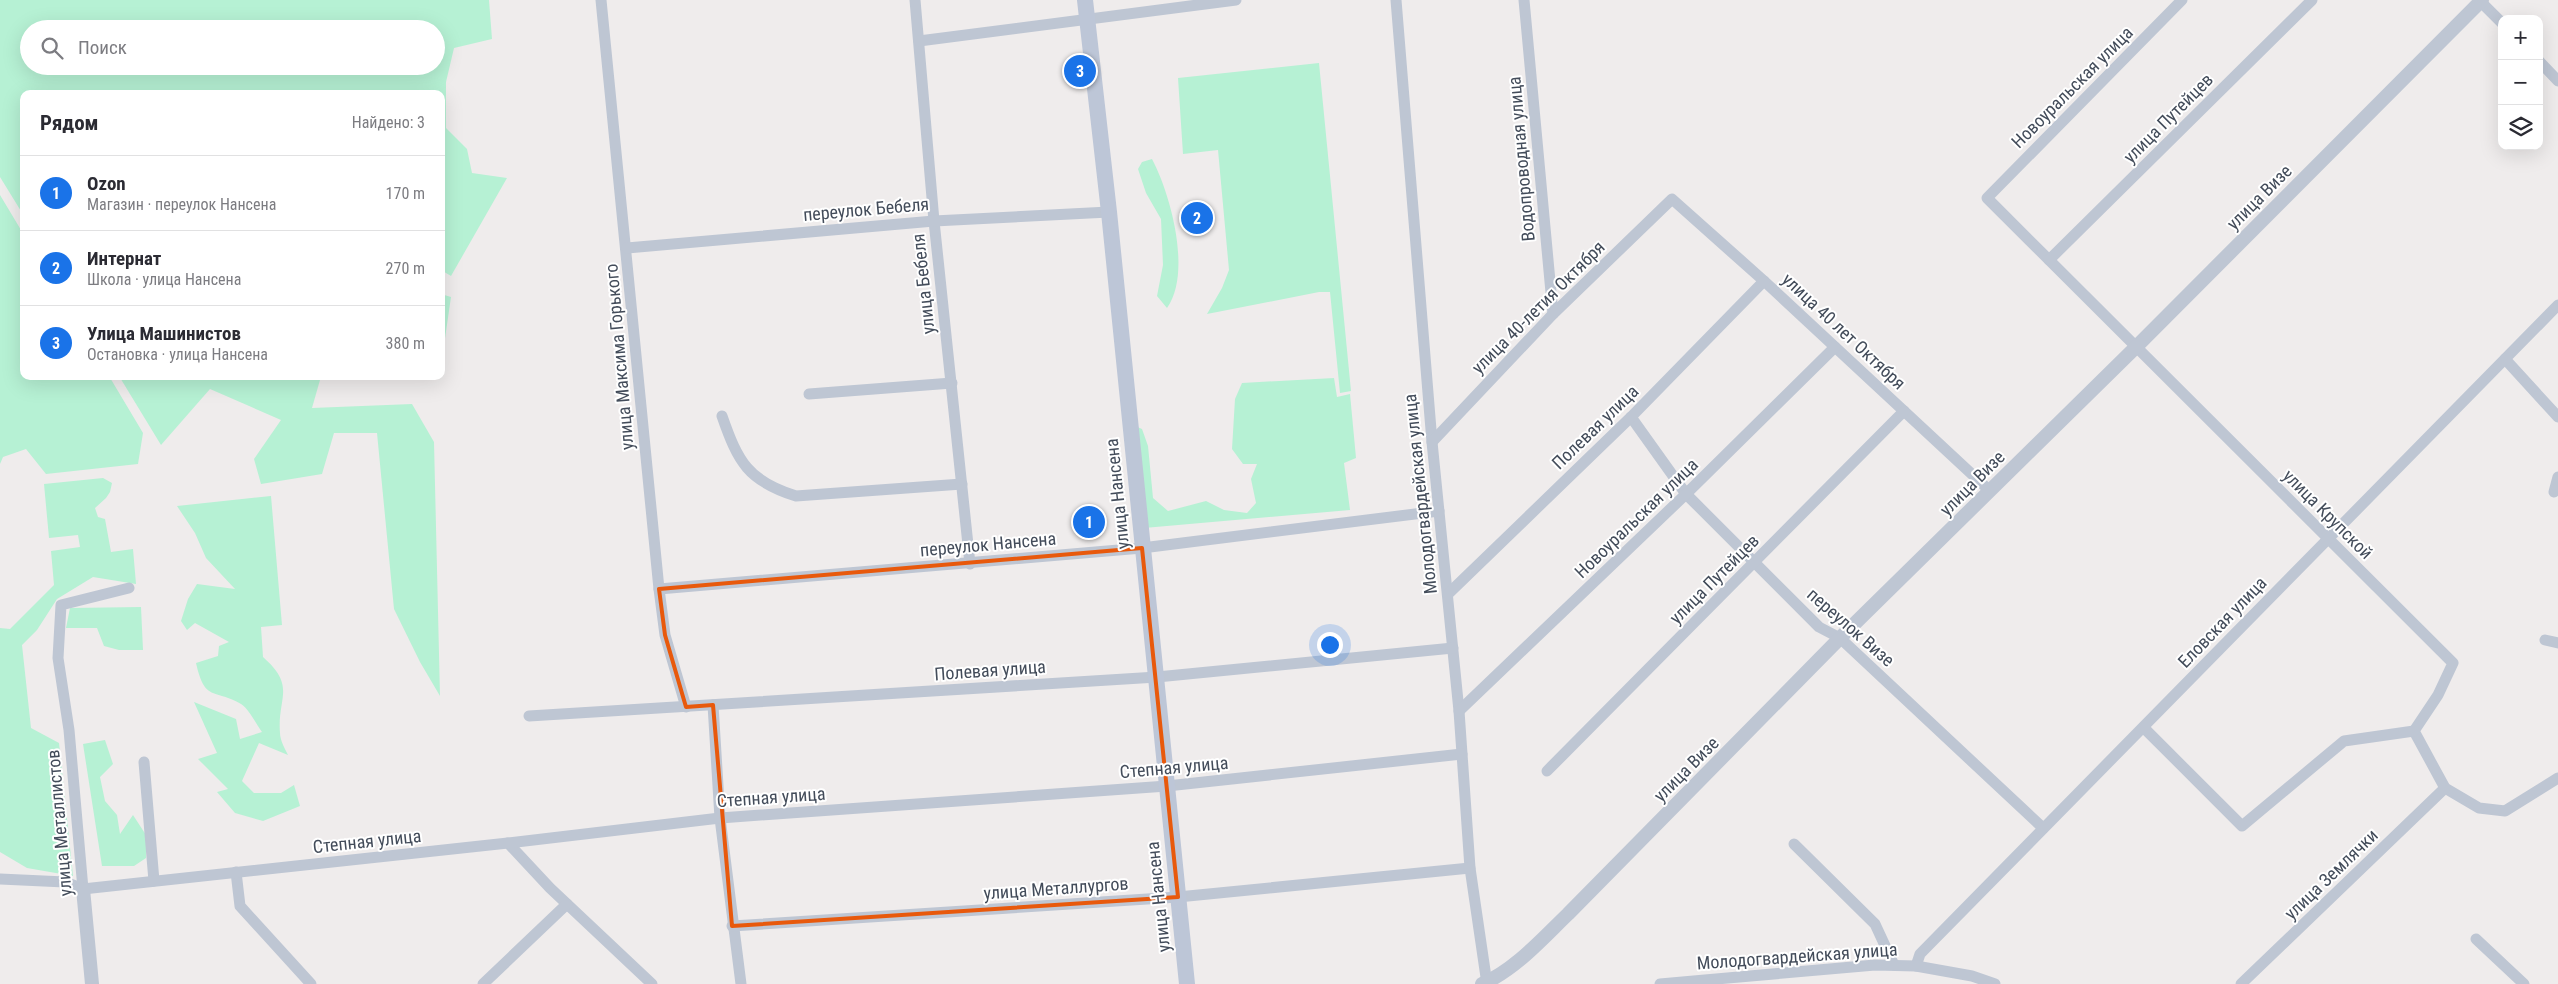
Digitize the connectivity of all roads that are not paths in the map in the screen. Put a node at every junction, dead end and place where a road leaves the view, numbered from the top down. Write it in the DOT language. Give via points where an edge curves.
graph roads {
  1 [pos="601,0"];
  2 [pos="915,0"];
  3 [pos="1085,0"];
  4 [pos="1236,0"];
  5 [pos="1396,0"];
  6 [pos="1524,0"];
  7 [pos="2182,0"];
  8 [pos="2312,0"];
  9 [pos="2481,0"];
  10 [pos="1087,18"];
  11 [pos="2498,19"];
  12 [pos="919,41"];
  13 [pos="2543,66"];
  14 [pos="2558,81"];
  15 [pos="1987,198"];
  16 [pos="1672,199"];
  17 [pos="1109,212"];
  18 [pos="934,220"];
  19 [pos="627,248"];
  20 [pos="2049,260"];
  21 [pos="1764,281"];
  22 [pos="2558,305"];
  23 [pos="1553,314"];
  24 [pos="2137,346"];
  25 [pos="1835,347"];
  26 [pos="2505,359"];
  27 [pos="952,383"];
  28 [pos="809,394"];
  29 [pos="1904,410"];
  30 [pos="722,416"];
  31 [pos="1631,417"];
  32 [pos="2558,417"];
  33 [pos="1432,442"];
  34 [pos="2558,477"];
  35 [pos="962,484"];
  36 [pos="1990,491"];
  37 [pos="2554,492"];
  38 [pos="1686,494"];
  39 [pos="1439,511"];
  40 [pos="2328,538"];
  41 [pos="1142,548"];
  42 [pos="1755,562"];
  43 [pos="970,564"];
  44 [pos="129,588"];
  45 [pos="659,589"];
  46 [pos="1448,594"];
  47 [pos="1840,638"];
  48 [pos="2545,640"];
  49 [pos="2558,643"];
  50 [pos="1453,648"];
  51 [pos="1157,677"];
  52 [pos="713,705"];
  53 [pos="686,707"];
  54 [pos="1458,711"];
  55 [pos="529,716"];
  56 [pos="2144,728"];
  57 [pos="2414,731"];
  58 [pos="1462,754"];
  59 [pos="144,762"];
  60 [pos="1547,771"];
  61 [pos="2558,778"];
  62 [pos="1167,786"];
  63 [pos="2445,788"];
  64 [pos="720,818"];
  65 [pos="2043,828"];
  66 [pos="508,843"];
  67 [pos="1794,844"];
  68 [pos="1470,868"];
  69 [pos="236,872"];
  70 [pos="0,878"];
  71 [pos="154,881"];
  72 [pos="83,889"];
  73 [pos="1178,897"];
  74 [pos="567,904"];
  75 [pos="732,926"];
  76 [pos="2476,939"];
  77 [pos="1894,965"];
  78 [pos="1916,966"];
  79 [pos="1485,983"];
  80 [pos="92,984"];
  81 [pos="311,984"];
  82 [pos="483,984"];
  83 [pos="652,984"];
  84 [pos="741,984"];
  85 [pos="1187,984"];
  86 [pos="1660,984"];
  87 [pos="1995,984"];
  88 [pos="2240,984"];
  89 [pos="2524,984"];
  1 -- 19 [label="street, улица Максима Горького"];
  2 -- 12 [label="street, улица Бебеля"];
  3 -- 10 [label="main road, улица Нансена"];
  4 -- 10 [label="street"];
  5 -- 33 [label="street, Молодогвардейская улица"];
  6 -- 23 [label="street, Водопроводная улица"];
  7 -- 15 [label="street, Новоуральская улица"];
  8 -- 20 [label="street, улица Путейцев"];
  9 -- 11 [label="street"];
  9 -- 24 [label="street, улица Визе"];
  10 -- 12 [label="street"];
  10 -- 17 [label="main road, улица Нансена"];
  12 -- 18 [label="street, улица Бебеля"];
  13 -- 14 [label="street"];
  15 -- 20 [label="street, улица Крупской"];
  16 -- 21 [label="street, улица 40 лет Октября"];
  16 -- 23 [label="street, улица 40-летия Октября"];
  17 -- 18 [label="street, переулок Бебеля"];
  17 -- 41 [label="main road, улица Нансена"];
  18 -- 19 [label="street, переулок Бебеля"];
  18 -- 27 [label="street, улица Бебеля"];
  19 -- 45 [label="street, улица Максима Горького"];
  20 -- 24 [label="street, улица Крупской"];
  21 -- 25 [label="street, улица 40 лет Октября"];
  21 -- 31 [label="street, Полевая улица"];
  22 -- 26 [label="street, Еловская улица"];
  23 -- 33 [label="street, улица 40-летия Октября"];
  24 -- 36 [label="street, улица Визе"];
  24 -- 40 [label="street, улица Крупской"];
  25 -- 29 [label="street, улица 40 лет Октября"];
  25 -- 38 [label="street, Новоуральская улица"];
  26 -- 32 [label="street"];
  26 -- 40 [label="street, Еловская улица"];
  27 -- 28 [label="street"];
  27 -- 35 [label="street, улица Бебеля"];
  29 -- 36 [label="street, улица 40 лет Октября"];
  29 -- 42 [label="street, улица Путейцев"];
  30 -- 35 [label="street" via="734,450 751,474 776,490 796,496"];
  31 -- 38 [label="street, переулок Визе"];
  31 -- 46 [label="street, Полевая улица"];
  33 -- 39 [label="street, Молодогвардейская улица"];
  34 -- 37 [label="street"];
  35 -- 43 [label="street, улица Бебеля"];
  36 -- 47 [label="street, улица Визе"];
  38 -- 42 [label="street, переулок Визе"];
  38 -- 54 [label="street, Новоуральская улица"];
  39 -- 41 [label="street, переулок Нансена"];
  39 -- 46 [label="street, Молодогвардейская улица"];
  40 -- 56 [label="street, Еловская улица"];
  40 -- 57 [label="street, улица Крупской" via="2453,663 2438,695"];
  41 -- 43 [label="street, переулок Нансена"];
  41 -- 51 [label="main road, улица Нансена"];
  42 -- 47 [label="street, переулок Визе" via="1819,627"];
  42 -- 60 [label="street, улица Путейцев"];
  43 -- 45 [label="street, переулок Нансена"];
  44 -- 72 [label="street, улица Металлистов" via="61,605 58,658 70,730"];
  45 -- 53 [label="street, улица Максима Горького" via="665,635"];
  46 -- 50 [label="street, Молодогвардейская улица"];
  47 -- 65 [label="street, переулок Визе"];
  47 -- 79 [label="street, улица Визе" via="1568,914 1537,944"];
  48 -- 49 [label="street"];
  50 -- 51 [label="street, Полевая улица"];
  50 -- 54 [label="street, Молодогвардейская улица"];
  51 -- 52 [label="street, Полевая улица"];
  51 -- 62 [label="main road, улица Нансена"];
  52 -- 53 [label="street, Полевая улица"];
  52 -- 64 [label="street"];
  53 -- 55 [label="street, Полевая улица"];
  54 -- 58 [label="street, Молодогвардейская улица"];
  56 -- 57 [label="street" via="2242,826 2344,741"];
  56 -- 65 [label="street, Еловская улица"];
  57 -- 63 [label="street"];
  58 -- 62 [label="street, Степная улица"];
  58 -- 68 [label="street, Молодогвардейская улица"];
  59 -- 71 [label="street"];
  61 -- 63 [label="street" via="2505,811 2479,808"];
  62 -- 64 [label="street, Степная улица"];
  62 -- 73 [label="main road, улица Нансена"];
  63 -- 88 [label="street, улица Землячки"];
  64 -- 66 [label="street, Степная улица"];
  64 -- 75 [label="street"];
  65 -- 78 [label="street, Еловская улица" via="1920,954"];
  66 -- 69 [label="street, Степная улица"];
  66 -- 74 [label="street"];
  67 -- 77 [label="street" via="1875,924"];
  68 -- 73 [label="street, улица Металлургов"];
  68 -- 79 [label="street, Молодогвардейская улица"];
  69 -- 71 [label="street, Степная улица"];
  69 -- 81 [label="street" via="240,906"];
  70 -- 72 [label="street" via="65,882"];
  71 -- 72 [label="street, Степная улица"];
  72 -- 80 [label="street, улица Металлистов"];
  73 -- 75 [label="street, улица Металлургов"];
  73 -- 85 [label="main road, улица Нансена"];
  74 -- 82 [label="street"];
  74 -- 83 [label="street"];
  75 -- 84 [label="street"];
  76 -- 89 [label="street"];
  77 -- 78 [label="street, Молодогвардейская улица"];
  77 -- 86 [label="street, Молодогвардейская улица"];
  78 -- 87 [label="street, Молодогвардейская улица" via="1972,976"];
}
